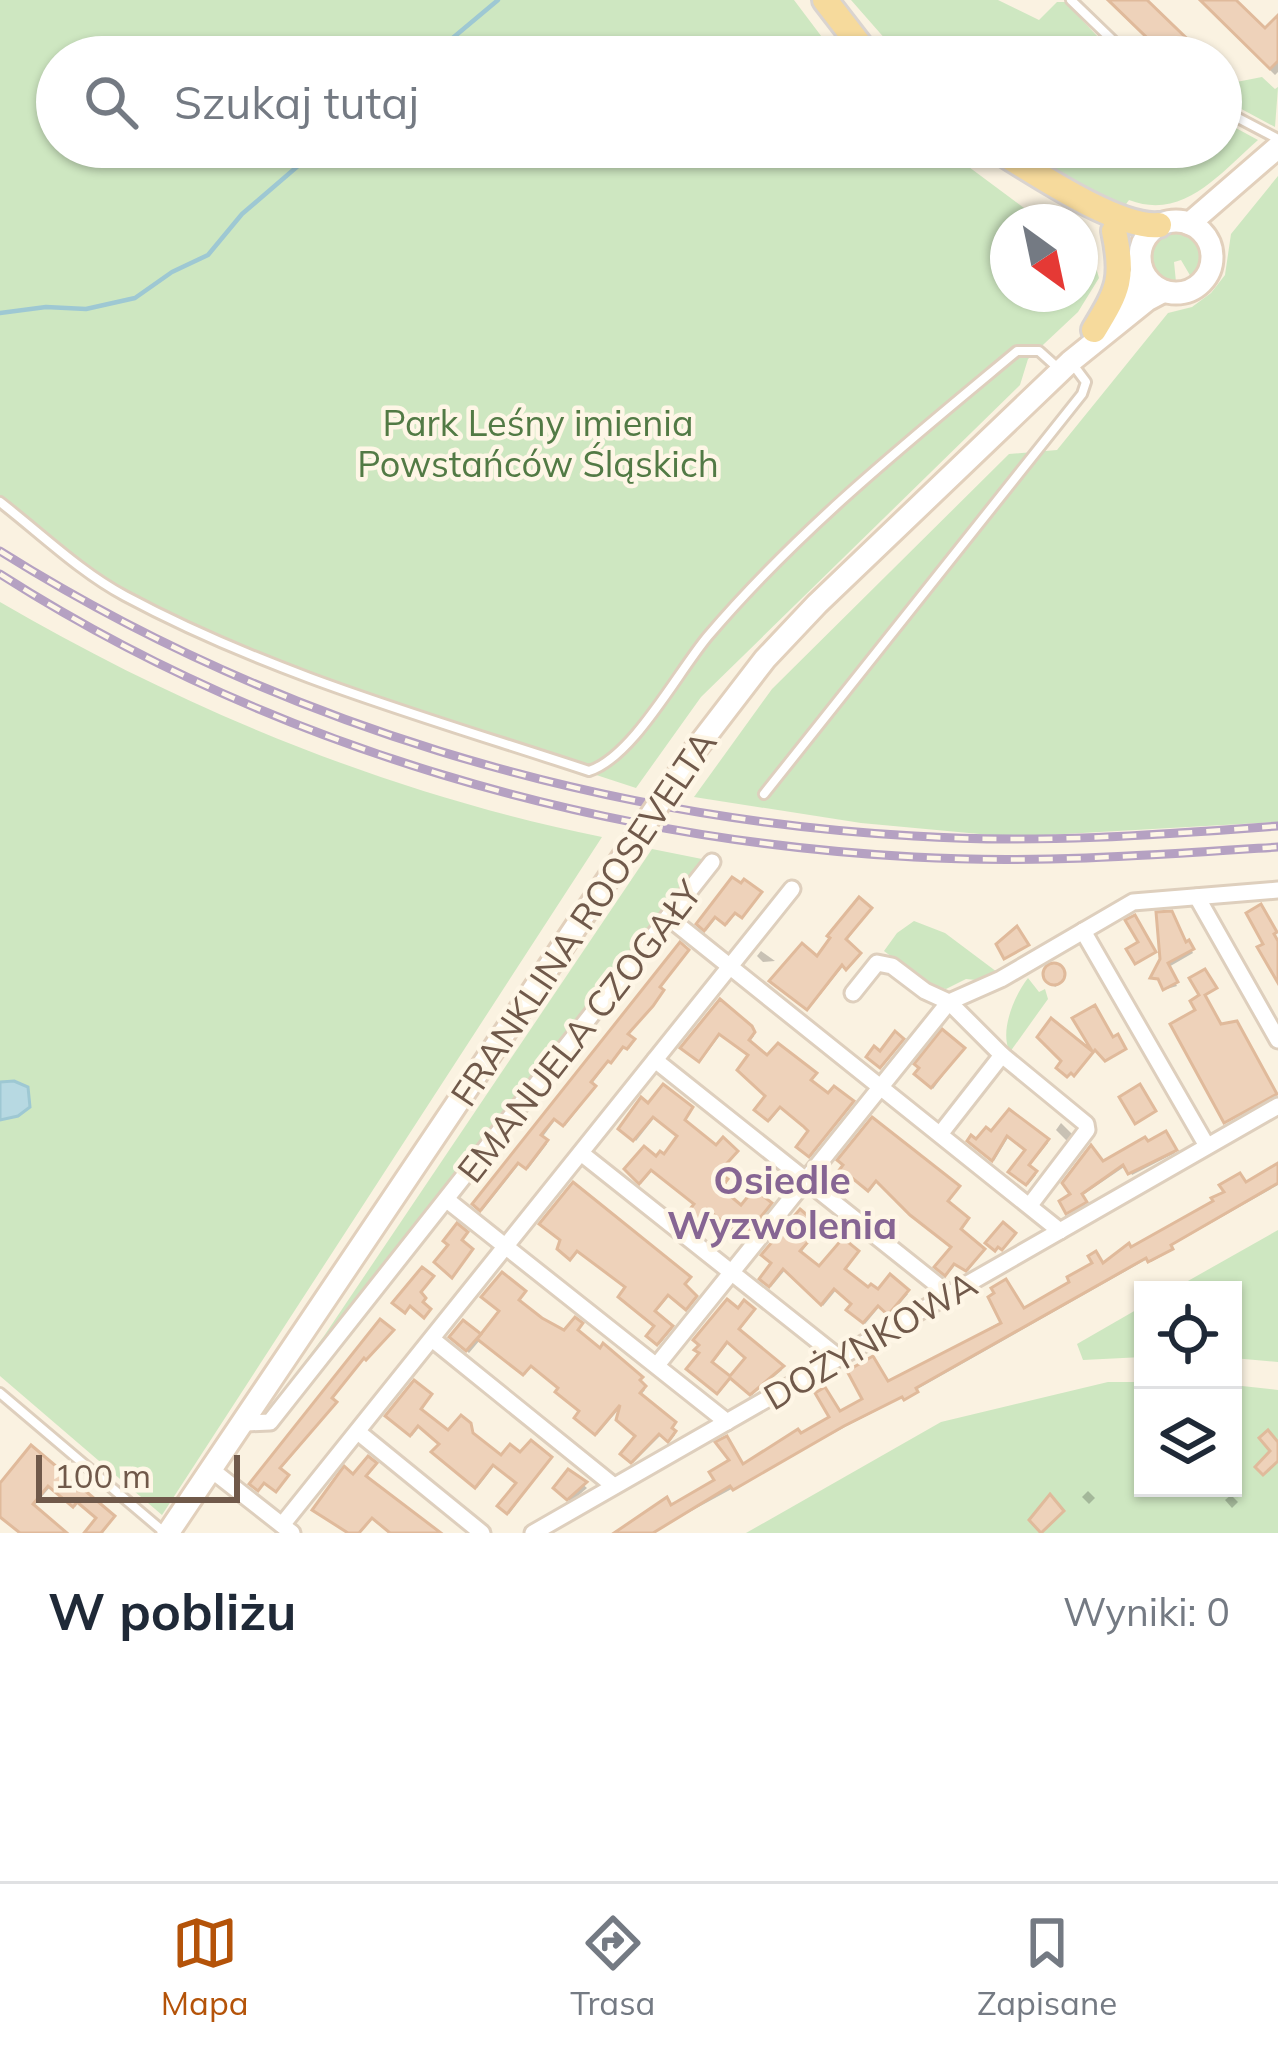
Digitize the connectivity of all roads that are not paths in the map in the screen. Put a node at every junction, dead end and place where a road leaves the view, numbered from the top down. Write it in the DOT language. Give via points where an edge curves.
graph roads {
  1 [pos="825,0"];
  2 [pos="1071,0"];
  3 [pos="853,36"];
  4 [pos="1108,36"];
  5 [pos="1242,124"];
  6 [pos="1276,147"];
  7 [pos="1028,168"];
  8 [pos="1075,196"];
  9 [pos="1189,224"];
  10 [pos="1160,225"];
  11 [pos="1114,231"];
  12 [pos="1209,243"];
  13 [pos="1141,262"];
  14 [pos="1164,291"];
  15 [pos="1094,330"];
  16 [pos="1065,366"];
  17 [pos="0,502"];
  18 [pos="764,794"];
  19 [pos="712,862"];
  20 [pos="792,889"];
  21 [pos="1278,890"];
  22 [pos="1197,897"];
  23 [pos="668,917"];
  24 [pos="1083,931"];
  25 [pos="729,967"];
  26 [pos="853,993"];
  27 [pos="949,1002"];
  28 [pos="1278,1040"];
  29 [pos="1002,1055"];
  30 [pos="656,1060"];
  31 [pos="879,1084"];
  32 [pos="1278,1106"];
  33 [pos="940,1133"];
  34 [pos="1207,1146"];
  35 [pos="581,1153"];
  36 [pos="804,1179"];
  37 [pos="447,1200"];
  38 [pos="1030,1205"];
  39 [pos="1060,1231"];
  40 [pos="506,1247"];
  41 [pos="730,1272"];
  42 [pos="950,1294"];
  43 [pos="431,1340"];
  44 [pos="838,1357"];
  45 [pos="657,1365"];
  46 [pos="0,1393"];
  47 [pos="727,1422"];
  48 [pos="246,1423"];
  49 [pos="358,1432"];
  50 [pos="213,1471"];
  51 [pos="614,1486"];
  52 [pos="287,1529"];
  53 [pos="167,1533"];
  54 [pos="482,1533"];
  55 [pos="533,1533"];
  1 -- 3 [label="main road"];
  2 -- 4 [label="lane"];
  5 -- 6 [label="lane"];
  6 -- 9 [label="street"];
  6 -- 12 [label="street"];
  7 -- 8 [label="main road"];
  8 -- 10 [label="main road"];
  8 -- 11 [label="main road"];
  9 -- 10 [label="street"];
  9 -- 12 [label="street"];
  10 -- 13 [label="street" via="1148,234"];
  11 -- 13 [label="main road"];
  11 -- 15 [label="main road" via="1121,275"];
  12 -- 14 [label="street" via="1211,266 1199,284"];
  13 -- 14 [label="street"];
  13 -- 15 [label="street, FRANKLINA ROOSEVELTA" via="1135,288"];
  14 -- 16 [label="street, FRANKLINA ROOSEVELTA"];
  15 -- 16 [label="street, FRANKLINA ROOSEVELTA"];
  16 -- 17 [label="lane" via="1039,351 1017,351 898,451 775,565 615,758 589,771 281,668 125,596"];
  16 -- 18 [label="lane" via="1084,377 1086,388"];
  16 -- 48 [label="street, FRANKLINA ROOSEVELTA, bridge" via="817,604 694,750"];
  19 -- 23 [label="street, EMANUELA CZOGAŁY"];
  20 -- 25 [label="street"];
  21 -- 22 [label="street"];
  22 -- 24 [label="street" via="1133,902"];
  22 -- 28 [label="street"];
  23 -- 25 [label="street"];
  23 -- 37 [label="street, EMANUELA CZOGAŁY"];
  24 -- 27 [label="street"];
  24 -- 34 [label="street"];
  25 -- 30 [label="street"];
  25 -- 31 [label="street"];
  26 -- 27 [label="street" via="877,963"];
  27 -- 29 [label="street"];
  27 -- 31 [label="street"];
  29 -- 33 [label="street"];
  29 -- 38 [label="street" via="1086,1124"];
  30 -- 35 [label="street"];
  30 -- 36 [label="street"];
  31 -- 33 [label="street"];
  31 -- 36 [label="street"];
  32 -- 34 [label="street, DOŻYNKOWA"];
  33 -- 38 [label="street"];
  34 -- 39 [label="street, DOŻYNKOWA"];
  35 -- 40 [label="street"];
  35 -- 41 [label="street"];
  36 -- 41 [label="street"];
  36 -- 42 [label="street"];
  37 -- 40 [label="street, EMANUELA CZOGAŁY"];
  37 -- 48 [label="street, EMANUELA CZOGAŁY" via="270,1422"];
  38 -- 39 [label="street"];
  39 -- 42 [label="street, DOŻYNKOWA"];
  40 -- 43 [label="street"];
  40 -- 45 [label="street, EMANUELA CZOGAŁY"];
  41 -- 44 [label="street"];
  41 -- 45 [label="street"];
  42 -- 44 [label="street, DOŻYNKOWA"];
  43 -- 49 [label="street"];
  43 -- 51 [label="street"];
  44 -- 47 [label="street, DOŻYNKOWA"];
  45 -- 47 [label="street, EMANUELA CZOGAŁY"];
  46 -- 53 [label="lane"];
  47 -- 51 [label="street, DOŻYNKOWA"];
  48 -- 50 [label="street, FRANKLINA ROOSEVELTA"];
  49 -- 52 [label="street"];
  49 -- 54 [label="street"];
  50 -- 52 [label="street"];
  50 -- 53 [label="street, FRANKLINA ROOSEVELTA"];
  51 -- 55 [label="street, DOŻYNKOWA"];
}
